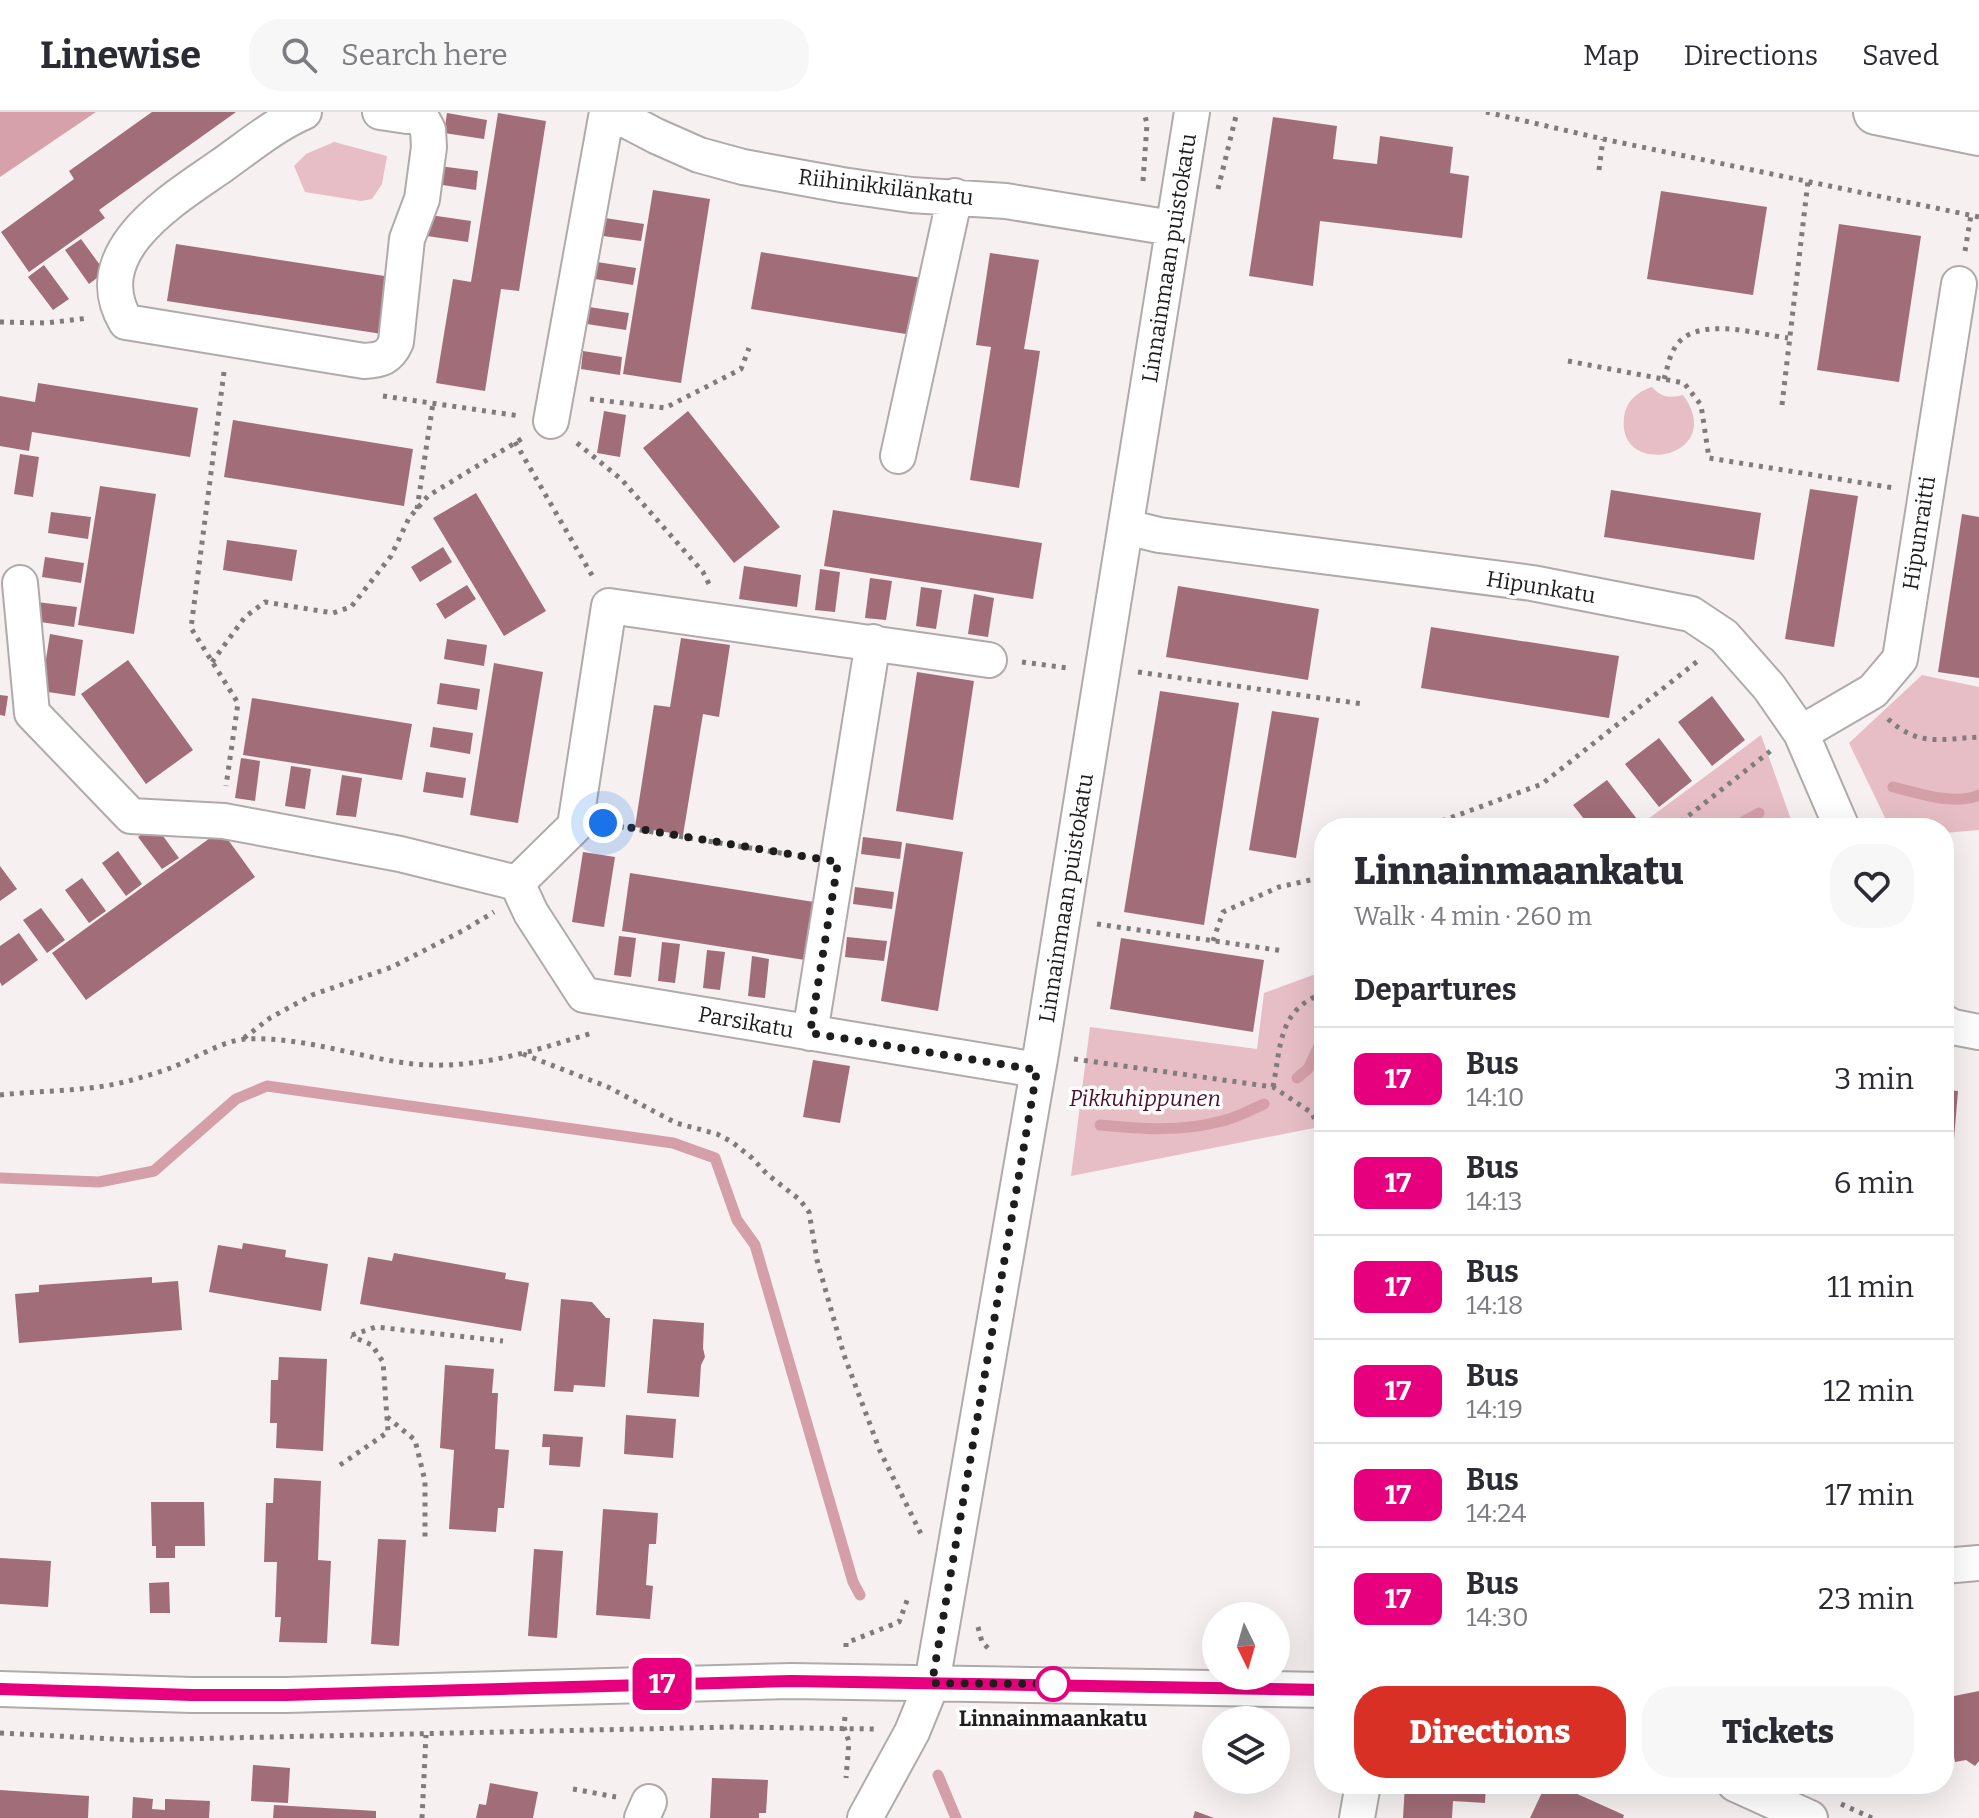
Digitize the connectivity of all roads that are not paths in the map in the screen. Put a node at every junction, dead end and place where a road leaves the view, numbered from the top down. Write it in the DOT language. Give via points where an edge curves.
graph roads {
  1 [pos="304,112"];
  2 [pos="380,112"];
  3 [pos="419,112"];
  4 [pos="609,112"];
  5 [pos="1192,112"];
  6 [pos="1876,112"];
  7 [pos="1979,133"];
  8 [pos="955,196"];
  9 [pos="1172,228"];
  10 [pos="1959,284"];
  11 [pos="553,408"];
  12 [pos="898,456"];
  13 [pos="1126,527"];
  14 [pos="20,583"];
  15 [pos="873,642"];
  16 [pos="989,660"];
  17 [pos="1801,733"];
  18 [pos="1838,818"];
  19 [pos="519,889"];
  20 [pos="1954,1027"];
  21 [pos="1979,1032"];
  22 [pos="810,1033"];
  23 [pos="1052,1064"];
  24 [pos="1979,1563"];
  25 [pos="1954,1565"];
  26 [pos="932,1683"];
  27 [pos="0,1689"];
  28 [pos="1314,1690"];
  29 [pos="1361,1794"];
  30 [pos="1757,1794"];
  31 [pos="865,1818"];
  32 [pos="1357,1818"];
  33 [pos="1810,1818"];
  1 -- 3 [label="street" via="144,223 122,258 119,297 131,325 226,356 364,361 391,353 401,315 407,239 422,199 429,147"];
  2 -- 3 [label="street"];
  4 -- 8 [label="street, Riihinikkilänkatu" via="699,155 743,167 911,195"];
  4 -- 11 [label="street"];
  5 -- 9 [label="street, Linnainmaan puistokatu"];
  6 -- 7 [label="main road"];
  8 -- 9 [label="street, Riihinikkilänkatu"];
  8 -- 12 [label="street"];
  9 -- 13 [label="street, Linnainmaan puistokatu"];
  10 -- 17 [label="street, Hipunraitti" via="1900,659 1873,691"];
  13 -- 17 [label="street, Hipunkatu" via="1532,583 1691,614 1724,636"];
  13 -- 23 [label="street, Linnainmaan puistokatu"];
  14 -- 19 [label="street" via="32,713 131,816 220,821 400,854"];
  15 -- 16 [label="street"];
  15 -- 19 [label="street" via="609,606 575,826"];
  15 -- 22 [label="street"];
  17 -- 18 [label="street, Hipunkatu"];
  19 -- 22 [label="street, Parsikatu" via="584,995"];
  20 -- 21 [label="street"];
  22 -- 23 [label="street, Parsikatu"];
  23 -- 26 [label="street, Linnainmaan puistokatu"];
  24 -- 25 [label="street"];
  26 -- 27 [label="street" via="286,1695"];
  26 -- 28 [label="street"];
  26 -- 31 [label="street"];
  29 -- 32 [label="street"];
  30 -- 33 [label="street"];
}
